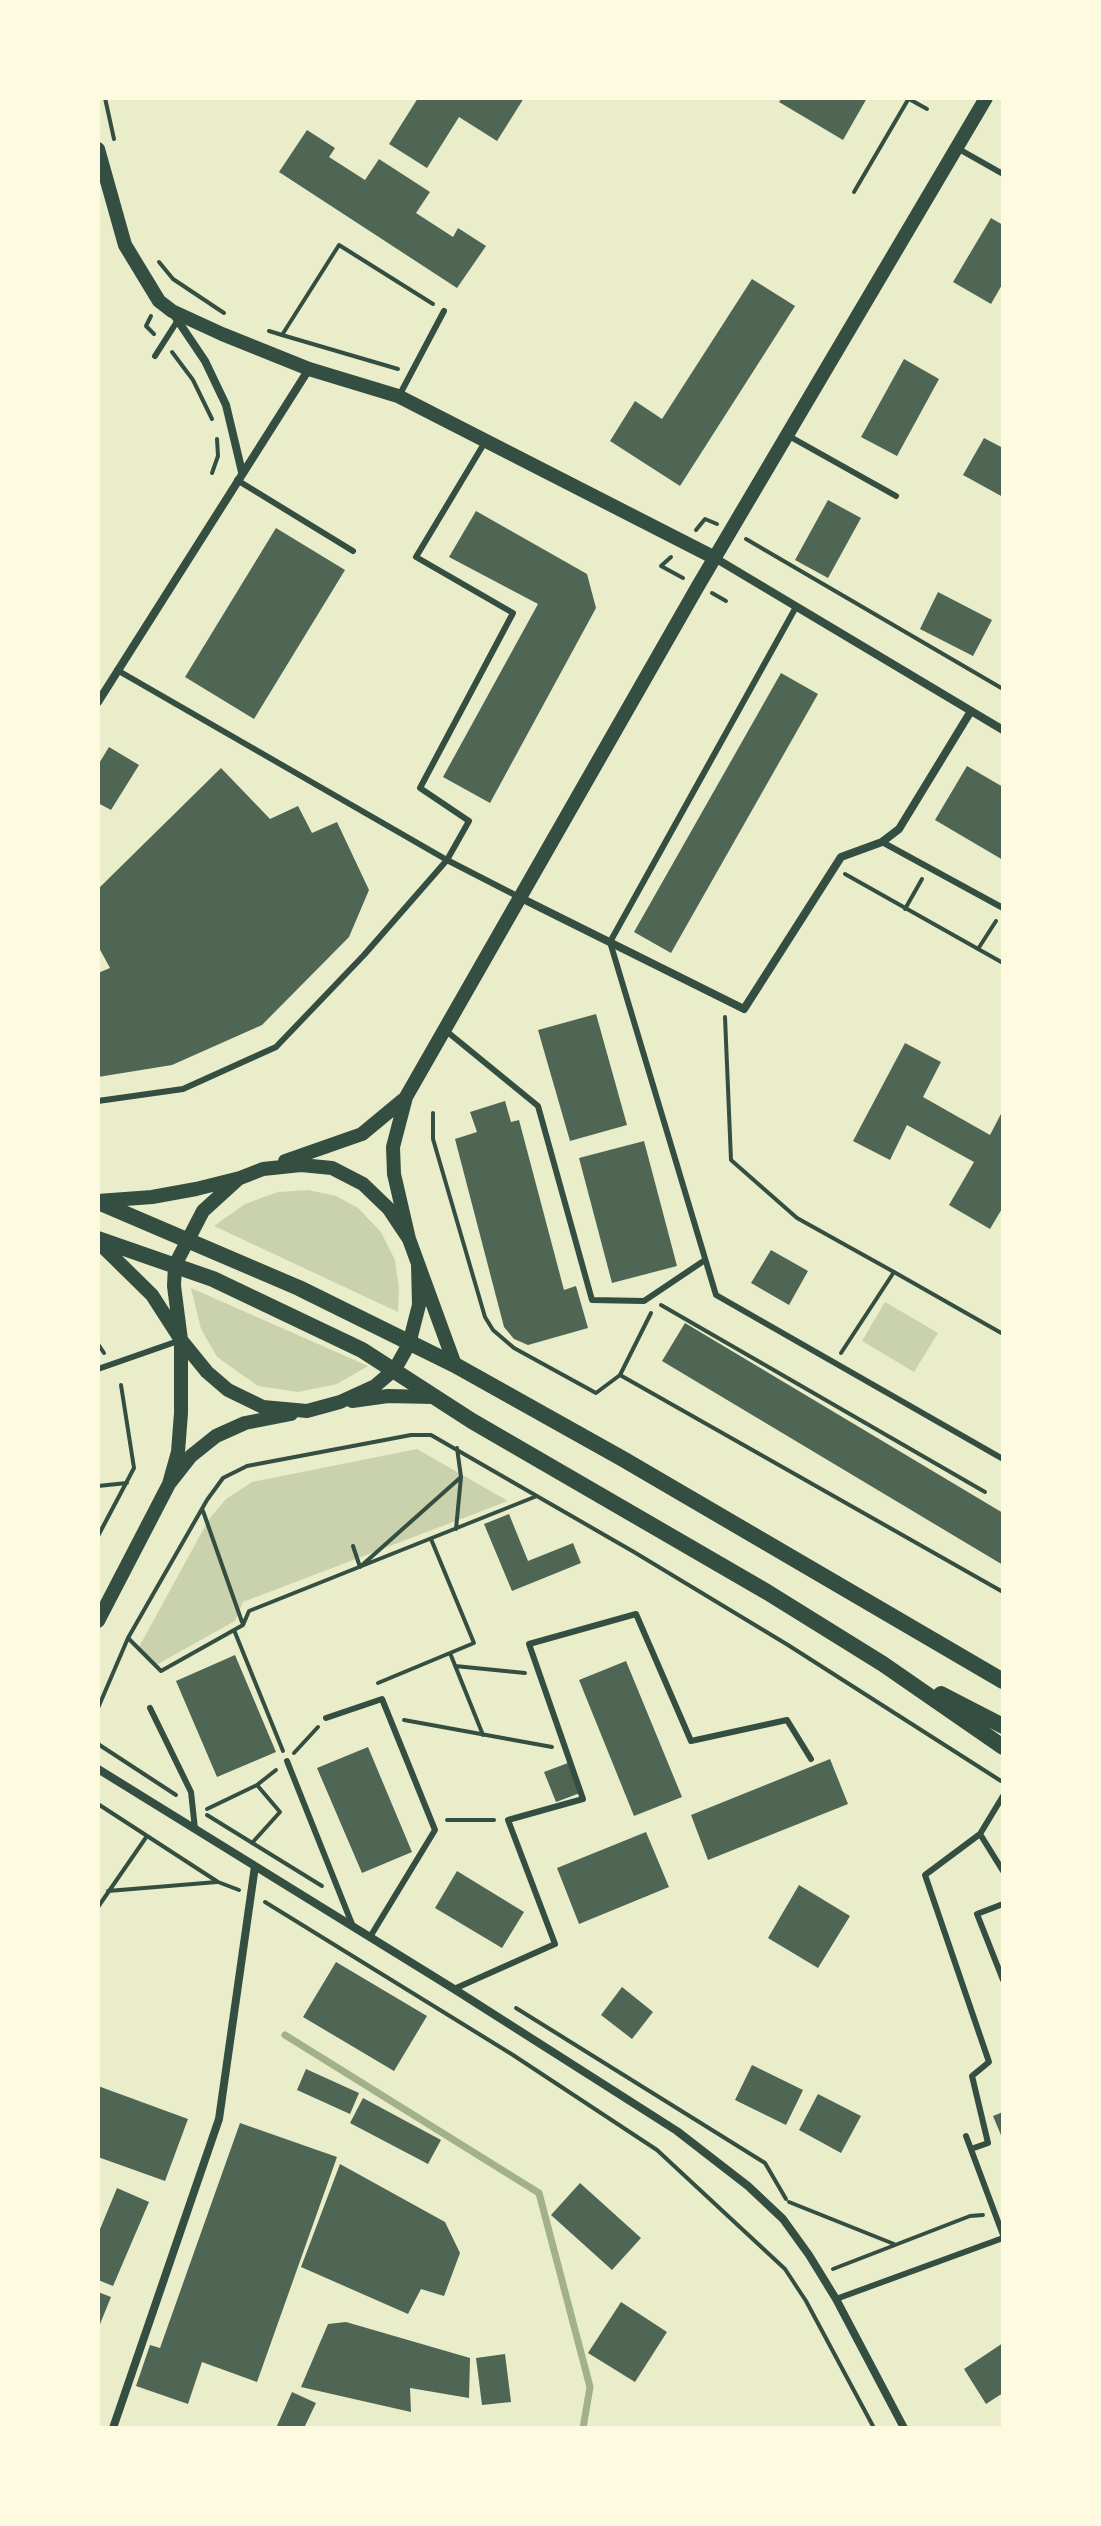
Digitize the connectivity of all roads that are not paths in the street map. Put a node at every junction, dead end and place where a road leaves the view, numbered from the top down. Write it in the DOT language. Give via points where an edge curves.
graph roads {
  1 [pos="986,98"];
  2 [pos="957,148"];
  3 [pos="98,149"];
  4 [pos="1003,174"];
  5 [pos="444,311"];
  6 [pos="175,316"];
  7 [pos="155,356"];
  8 [pos="309,369"];
  9 [pos="398,396"];
  10 [pos="787,435"];
  11 [pos="486,440"];
  12 [pos="239,476"];
  13 [pos="896,496"];
  14 [pos="353,551"];
  15 [pos="715,558"];
  16 [pos="796,607"];
  17 [pos="117,670"];
  18 [pos="98,702"];
  19 [pos="971,711"];
  20 [pos="1003,730"];
  21 [pos="882,842"];
  22 [pos="447,860"];
  23 [pos="521,898"];
  24 [pos="1003,908"];
  25 [pos="610,942"];
  26 [pos="445,1030"];
  27 [pos="406,1097"];
  28 [pos="98,1101"];
  29 [pos="263,1169"];
  30 [pos="240,1178"];
  31 [pos="98,1202"];
  32 [pos="409,1239"];
  33 [pos="98,1241"];
  34 [pos="186,1241"];
  35 [pos="705,1260"];
  36 [pos="418,1264"];
  37 [pos="175,1265"];
  38 [pos="181,1340"];
  39 [pos="409,1344"];
  40 [pos="455,1365"];
  41 [pos="98,1369"];
  42 [pos="395,1369"];
  43 [pos="433,1397"];
  44 [pos="340,1402"];
  45 [pos="307,1411"];
  46 [pos="1003,1459"];
  47 [pos="169,1484"];
  48 [pos="98,1621"];
  49 [pos="883,1664"];
  50 [pos="1003,1681"];
  51 [pos="150,1708"];
  52 [pos="326,1718"];
  53 [pos="1003,1726"];
  54 [pos="1003,1747"];
  55 [pos="811,1759"];
  56 [pos="287,1761"];
  57 [pos="98,1769"];
  58 [pos="1003,1796"];
  59 [pos="195,1829"];
  60 [pos="980,1834"];
  61 [pos="255,1866"];
  62 [pos="1003,1871"];
  63 [pos="1003,1904"];
  64 [pos="353,1927"];
  65 [pos="370,1937"];
  66 [pos="1003,1980"];
  67 [pos="454,1989"];
  68 [pos="966,2136"];
  69 [pos="971,2149"];
  70 [pos="1003,2236"];
  71 [pos="836,2299"];
  72 [pos="113,2428"];
  73 [pos="904,2428"];
  1 -- 2 [label="street"];
  2 -- 4 [label="lane"];
  2 -- 10 [label="street"];
  3 -- 6 [label="street" via="125,245 159,301"];
  5 -- 9 [label="lane"];
  6 -- 7 [label="lane"];
  6 -- 8 [label="street"];
  6 -- 12 [label="street" via="226,405"];
  8 -- 9 [label="street"];
  8 -- 12 [label="street"];
  9 -- 11 [label="street"];
  10 -- 13 [label="lane"];
  10 -- 15 [label="street"];
  11 -- 15 [label="street"];
  11 -- 22 [label="lane" via="416,557 513,613 420,788 469,821"];
  12 -- 14 [label="lane"];
  12 -- 17 [label="street"];
  15 -- 16 [label="street"];
  15 -- 23 [label="street"];
  16 -- 19 [label="street"];
  16 -- 25 [label="lane"];
  17 -- 18 [label="street"];
  17 -- 22 [label="lane"];
  19 -- 20 [label="street"];
  19 -- 21 [label="street" via="899,829"];
  21 -- 24 [label="lane"];
  21 -- 25 [label="street" via="841,857 744,1009"];
  22 -- 23 [label="lane"];
  22 -- 28 [label="lane" via="276,1047 183,1089"];
  23 -- 25 [label="street"];
  23 -- 26 [label="street"];
  25 -- 35 [label="lane"];
  26 -- 27 [label="street"];
  26 -- 35 [label="lane" via="538,1106 592,1300 644,1301"];
  27 -- 29 [label="street" via="362,1134"];
  27 -- 32 [label="street" via="393,1147"];
  29 -- 30 [label="street"];
  29 -- 32 [label="street" via="332,1168 363,1184"];
  30 -- 31 [label="street" via="152,1197"];
  30 -- 34 [label="street" via="203,1211"];
  31 -- 34 [label="main road"];
  32 -- 36 [label="street"];
  33 -- 37 [label="main road"];
  33 -- 38 [label="street" via="152,1295"];
  34 -- 37 [label="street"];
  34 -- 39 [label="main road" via="299,1288"];
  35 -- 46 [label="lane" via="716,1295"];
  36 -- 39 [label="street" via="419,1305"];
  36 -- 40 [label="street"];
  37 -- 38 [label="street"];
  37 -- 42 [label="main road"];
  38 -- 41 [label="lane"];
  38 -- 45 [label="street" via="228,1390 263,1407"];
  38 -- 47 [label="street" via="178,1452"];
  39 -- 40 [label="main road"];
  39 -- 42 [label="street"];
  40 -- 50 [label="main road"];
  42 -- 43 [label="main road"];
  42 -- 44 [label="street" via="375,1386"];
  43 -- 44 [label="street"];
  43 -- 49 [label="main road"];
  44 -- 45 [label="street"];
  45 -- 47 [label="street" via="245,1423 216,1436"];
  47 -- 48 [label="street"];
  49 -- 53 [label="main road"];
  49 -- 54 [label="main road"];
  51 -- 59 [label="lane" via="191,1792"];
  52 -- 65 [label="lane" via="382,1699 435,1830"];
  55 -- 67 [label="lane" via="787,1720 691,1741 636,1614 529,1644 583,1799 508,1820 555,1944"];
  56 -- 64 [label="lane"];
  57 -- 59 [label="street"];
  58 -- 60 [label="lane"];
  59 -- 61 [label="street"];
  60 -- 62 [label="lane"];
  60 -- 69 [label="lane" via="925,1875 989,2062 972,2076 988,2143"];
  61 -- 64 [label="street"];
  61 -- 72 [label="street" via="219,2119"];
  63 -- 66 [label="lane" via="977,1914"];
  64 -- 65 [label="street"];
  65 -- 67 [label="street"];
  67 -- 71 [label="street" via="677,2131 748,2186 783,2219"];
  68 -- 69 [label="lane"];
  69 -- 70 [label="lane"];
  70 -- 71 [label="lane"];
  71 -- 73 [label="street"];
}
